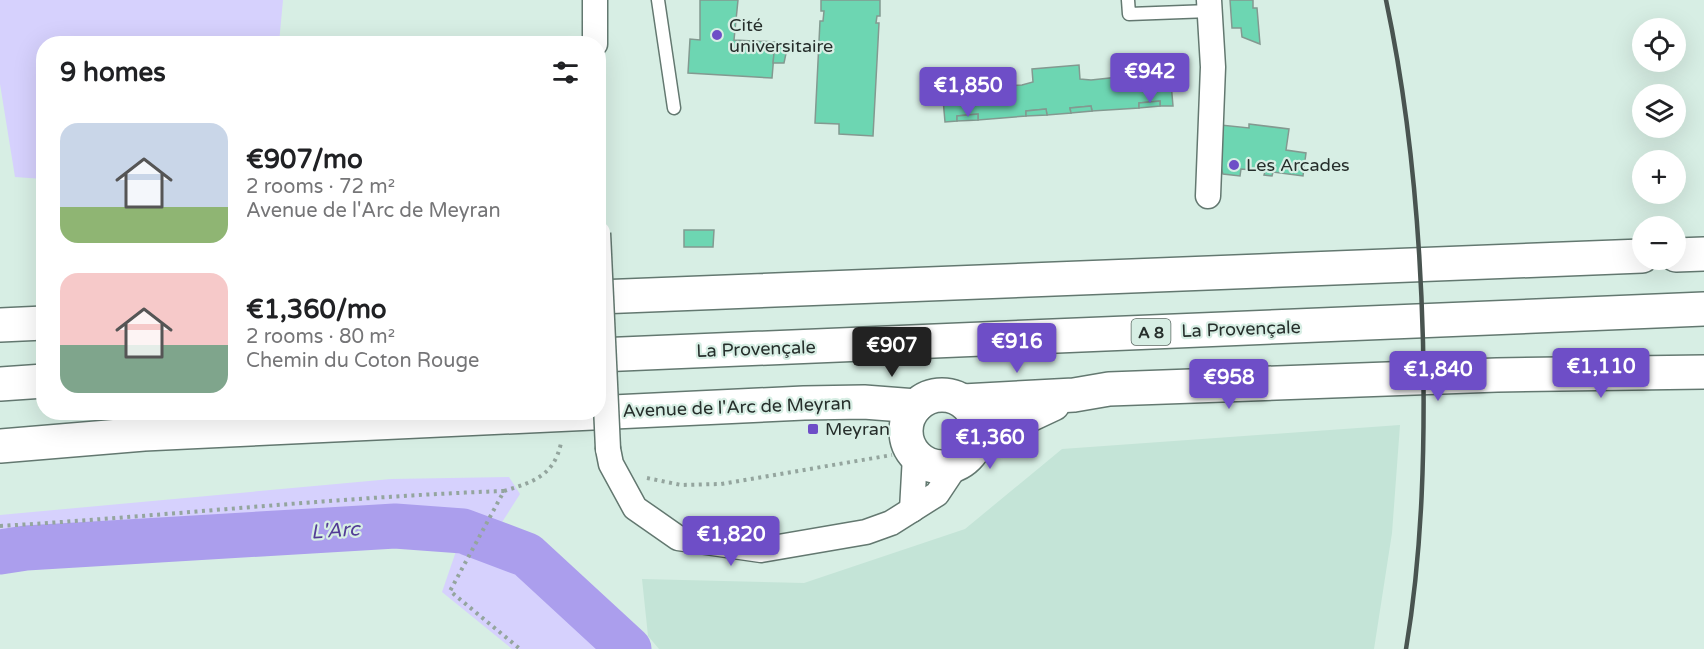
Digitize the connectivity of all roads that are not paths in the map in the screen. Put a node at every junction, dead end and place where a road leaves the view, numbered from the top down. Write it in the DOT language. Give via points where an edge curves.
graph roads {
  1 [pos="595,0"];
  2 [pos="658,0"];
  3 [pos="1128,0"];
  4 [pos="1210,5"];
  5 [pos="595,36"];
  6 [pos="674,108"];
  7 [pos="1208,196"];
  8 [pos="1704,254"];
  9 [pos="1686,255"];
  10 [pos="1632,256"];
  11 [pos="606,297"];
  12 [pos="1704,309"];
  13 [pos="36,323"];
  14 [pos="0,325"];
  15 [pos="606,355"];
  16 [pos="1704,372"];
  17 [pos="36,382"];
  18 [pos="0,384"];
  19 [pos="1074,395"];
  20 [pos="606,396"];
  21 [pos="963,401"];
  22 [pos="864,402"];
  23 [pos="916,406"];
  24 [pos="606,413"];
  25 [pos="460,420"];
  26 [pos="978,439"];
  27 [pos="0,446"];
  28 [pos="911,449"];
  29 [pos="957,464"];
  30 [pos="912,510"];
  1 -- 5 [label="street"];
  2 -- 6 [label="lane"];
  3 -- 4 [label="lane" via="1129,14"];
  4 -- 7 [label="street" via="1213,67"];
  8 -- 9 [label="main road"];
  10 -- 11 [label="main road"];
  12 -- 15 [label="main road, La Provençale / A 8"];
  13 -- 14 [label="main road"];
  16 -- 19 [label="main road" via="1390,378 1109,389"];
  17 -- 18 [label="main road"];
  19 -- 21 [label="main road"];
  19 -- 26 [label="main road"];
  20 -- 30 [label="street, bridge" via="609,457 635,508 678,538 761,550 866,532"];
  21 -- 23 [label="main road" via="938,395"];
  21 -- 26 [label="main road" via="978,424"];
  22 -- 23 [label="main road, Avenue de l'Arc de Meyran"];
  22 -- 24 [label="main road, Avenue de l'Arc de Meyran"];
  22 -- 28 [label="main road, Avenue de l'Arc de Meyran" via="892,424"];
  23 -- 28 [label="main road" via="909,416"];
  25 -- 27 [label="main road, Avenue de l'Arc de Meyran" via="168,433"];
  26 -- 29 [label="main road" via="973,450"];
  28 -- 29 [label="main road" via="934,467"];
  28 -- 30 [label="street"];
  29 -- 30 [label="street" via="937,494"];
}
